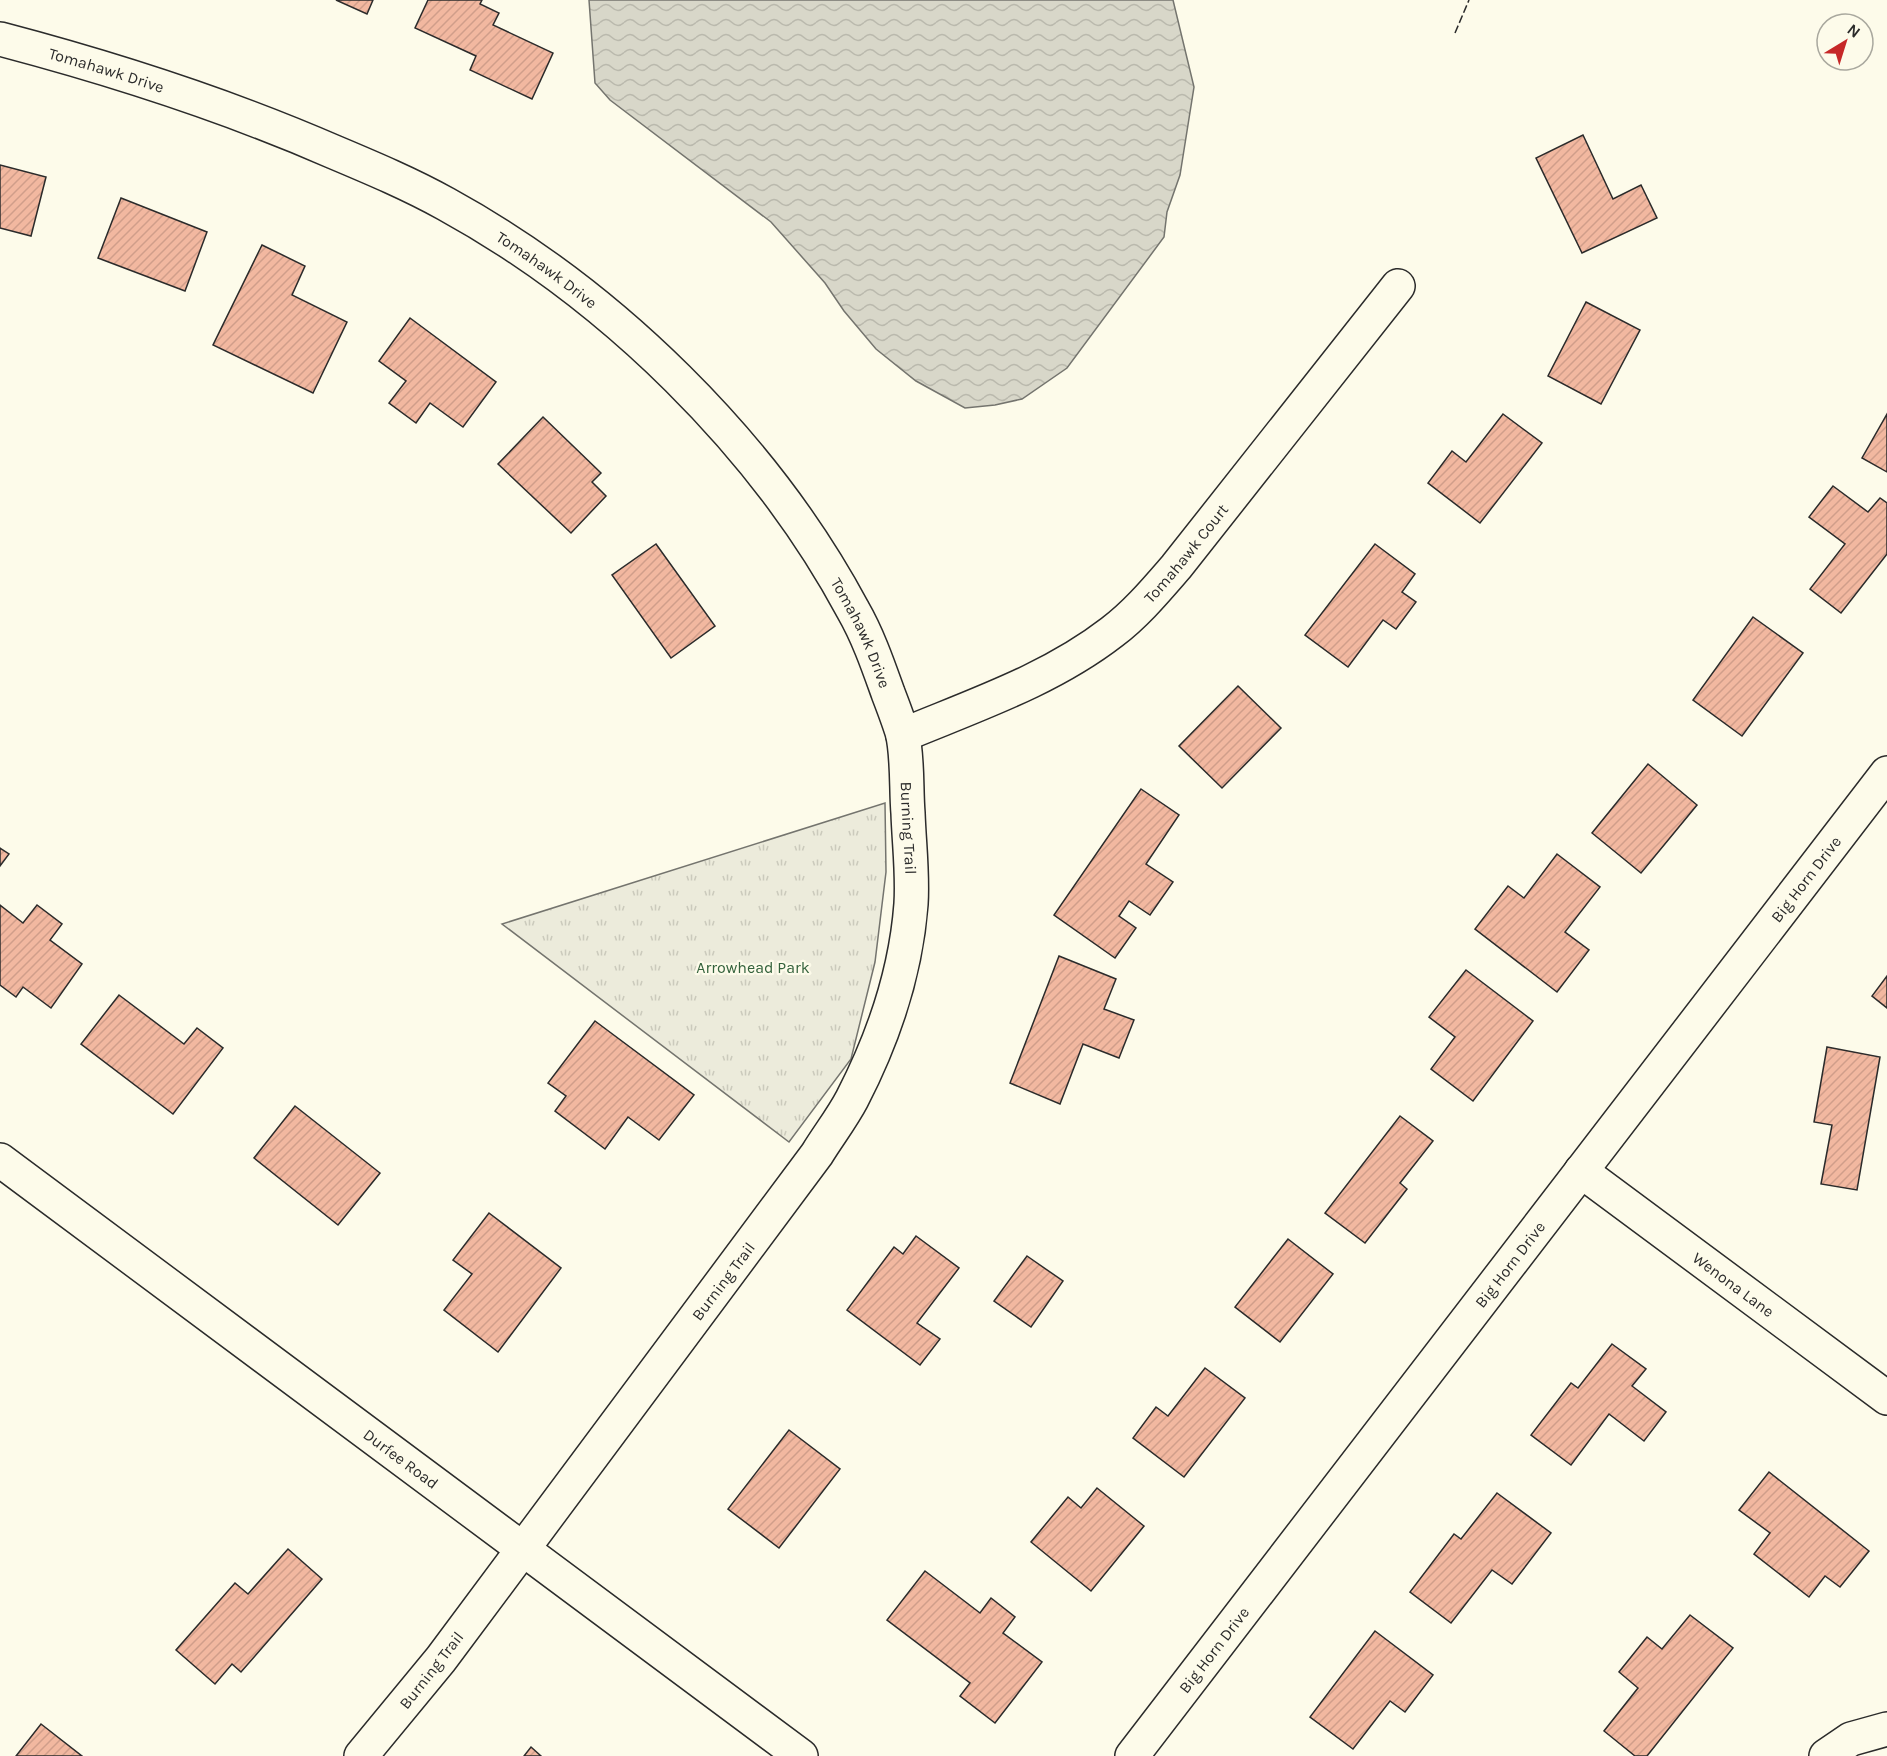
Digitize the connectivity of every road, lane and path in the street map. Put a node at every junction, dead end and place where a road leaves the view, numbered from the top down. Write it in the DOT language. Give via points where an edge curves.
graph roads {
  1 [pos="0,39"];
  2 [pos="1398,286"];
  3 [pos="903,735"];
  4 [pos="1887,773"];
  5 [pos="0,1160"];
  6 [pos="1581,1171"];
  7 [pos="1887,1398"];
  8 [pos="523,1549"];
  9 [pos="1887,1729"];
  10 [pos="361,1756"];
  11 [pos="801,1756"];
  12 [pos="1132,1756"];
  13 [pos="1826,1756"];
  1 -- 3 [label="street, Tomahawk Drive" via="142,80 293,134 446,204 575,288 652,353 731,435 803,527 854,610"];
  2 -- 3 [label="street, Tomahawk Court" via="1146,602 1081,654 1037,679"];
  3 -- 8 [label="street, Burning Trail" via="910,907 899,976 881,1033 851,1100 817,1155"];
  4 -- 6 [label="street, Big Horn Drive"];
  5 -- 8 [label="street, Durfee Road"];
  6 -- 7 [label="street, Wenona Lane"];
  6 -- 12 [label="street, Big Horn Drive"];
  8 -- 10 [label="street, Burning Trail" via="441,1659"];
  8 -- 11 [label="street, Durfee Road"];
  9 -- 13 [label="street" via="1851,1739"];
}
